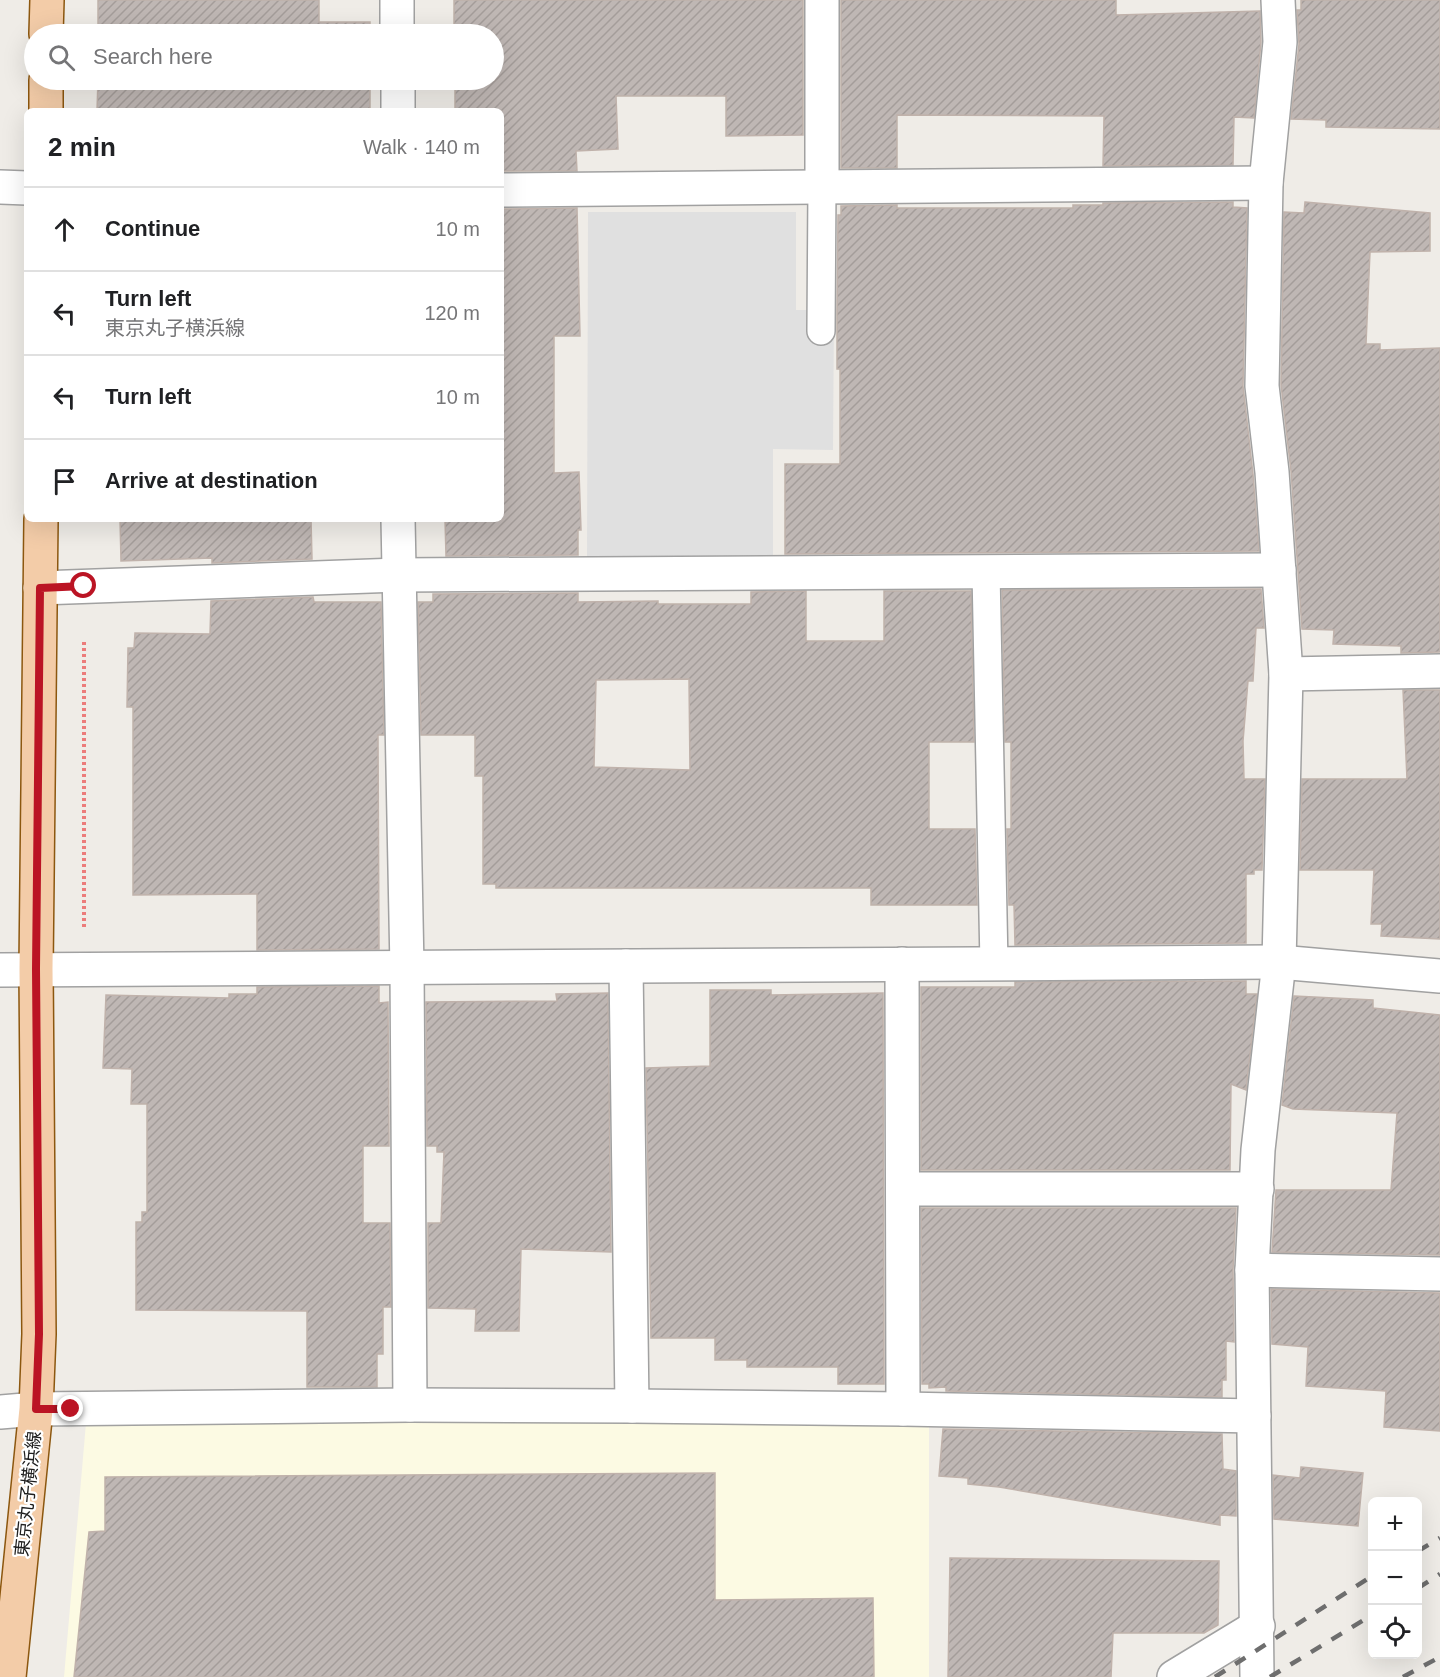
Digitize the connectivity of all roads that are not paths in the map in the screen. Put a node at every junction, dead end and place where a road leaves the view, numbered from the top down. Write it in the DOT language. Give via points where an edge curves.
graph roads {
  1 [pos="47,0"];
  2 [pos="397,0"];
  3 [pos="822,0"];
  4 [pos="1278,0"];
  5 [pos="46,24"];
  6 [pos="398,24"];
  7 [pos="46,90"];
  8 [pos="398,90"];
  9 [pos="46,108"];
  10 [pos="398,108"];
  11 [pos="1266,183"];
  12 [pos="822,186"];
  13 [pos="0,187"];
  14 [pos="24,188"];
  15 [pos="504,190"];
  16 [pos="821,331"];
  17 [pos="41,522"];
  18 [pos="398,522"];
  19 [pos="1279,570"];
  20 [pos="986,572"];
  21 [pos="398,575"];
  22 [pos="40,588"];
  23 [pos="1440,671"];
  24 [pos="1286,674"];
  25 [pos="1279,962"];
  26 [pos="902,964"];
  27 [pos="994,964"];
  28 [pos="626,966"];
  29 [pos="407,968"];
  30 [pos="36,969"];
  31 [pos="0,970"];
  32 [pos="1440,976"];
  33 [pos="903,1189"];
  34 [pos="1257,1189"];
  35 [pos="1252,1270"];
  36 [pos="1440,1274"];
  37 [pos="410,1406"];
  38 [pos="632,1406"];
  39 [pos="903,1408"];
  40 [pos="36,1409"];
  41 [pos="0,1412"];
  42 [pos="1254,1416"];
  43 [pos="1257,1626"];
  44 [pos="9,1677"];
  45 [pos="1174,1677"];
  46 [pos="1257,1677"];
  1 -- 5 [label="main road"];
  2 -- 6 [label="street"];
  3 -- 12 [label="street"];
  4 -- 11 [label="street" via="1280,42"];
  7 -- 9 [label="main road"];
  8 -- 10 [label="street"];
  11 -- 12 [label="street"];
  11 -- 19 [label="street" via="1262,386"];
  12 -- 15 [label="street"];
  12 -- 16 [label="lane"];
  13 -- 14 [label="street"];
  17 -- 22 [label="main road, 東京丸子横浜線"];
  18 -- 21 [label="street"];
  19 -- 20 [label="street"];
  19 -- 24 [label="street"];
  20 -- 21 [label="street"];
  20 -- 27 [label="lane"];
  21 -- 22 [label="street"];
  21 -- 29 [label="street"];
  22 -- 30 [label="main road, 東京丸子横浜線"];
  23 -- 24 [label="street"];
  24 -- 25 [label="street"];
  25 -- 27 [label="street"];
  25 -- 32 [label="street"];
  25 -- 34 [label="street" via="1257,1150"];
  26 -- 27 [label="street"];
  26 -- 28 [label="street"];
  26 -- 33 [label="street"];
  28 -- 29 [label="street"];
  28 -- 38 [label="street"];
  29 -- 30 [label="street"];
  29 -- 37 [label="street"];
  30 -- 31 [label="street"];
  30 -- 40 [label="main road, 東京丸子横浜線"];
  33 -- 34 [label="street"];
  33 -- 39 [label="street"];
  34 -- 35 [label="street"];
  35 -- 36 [label="street"];
  35 -- 42 [label="street"];
  37 -- 38 [label="street"];
  37 -- 40 [label="street"];
  38 -- 39 [label="street"];
  39 -- 42 [label="street"];
  40 -- 41 [label="street"];
  40 -- 44 [label="main road, 東京丸子横浜線"];
  42 -- 43 [label="street"];
  43 -- 45 [label="street"];
  43 -- 46 [label="street"];
}
